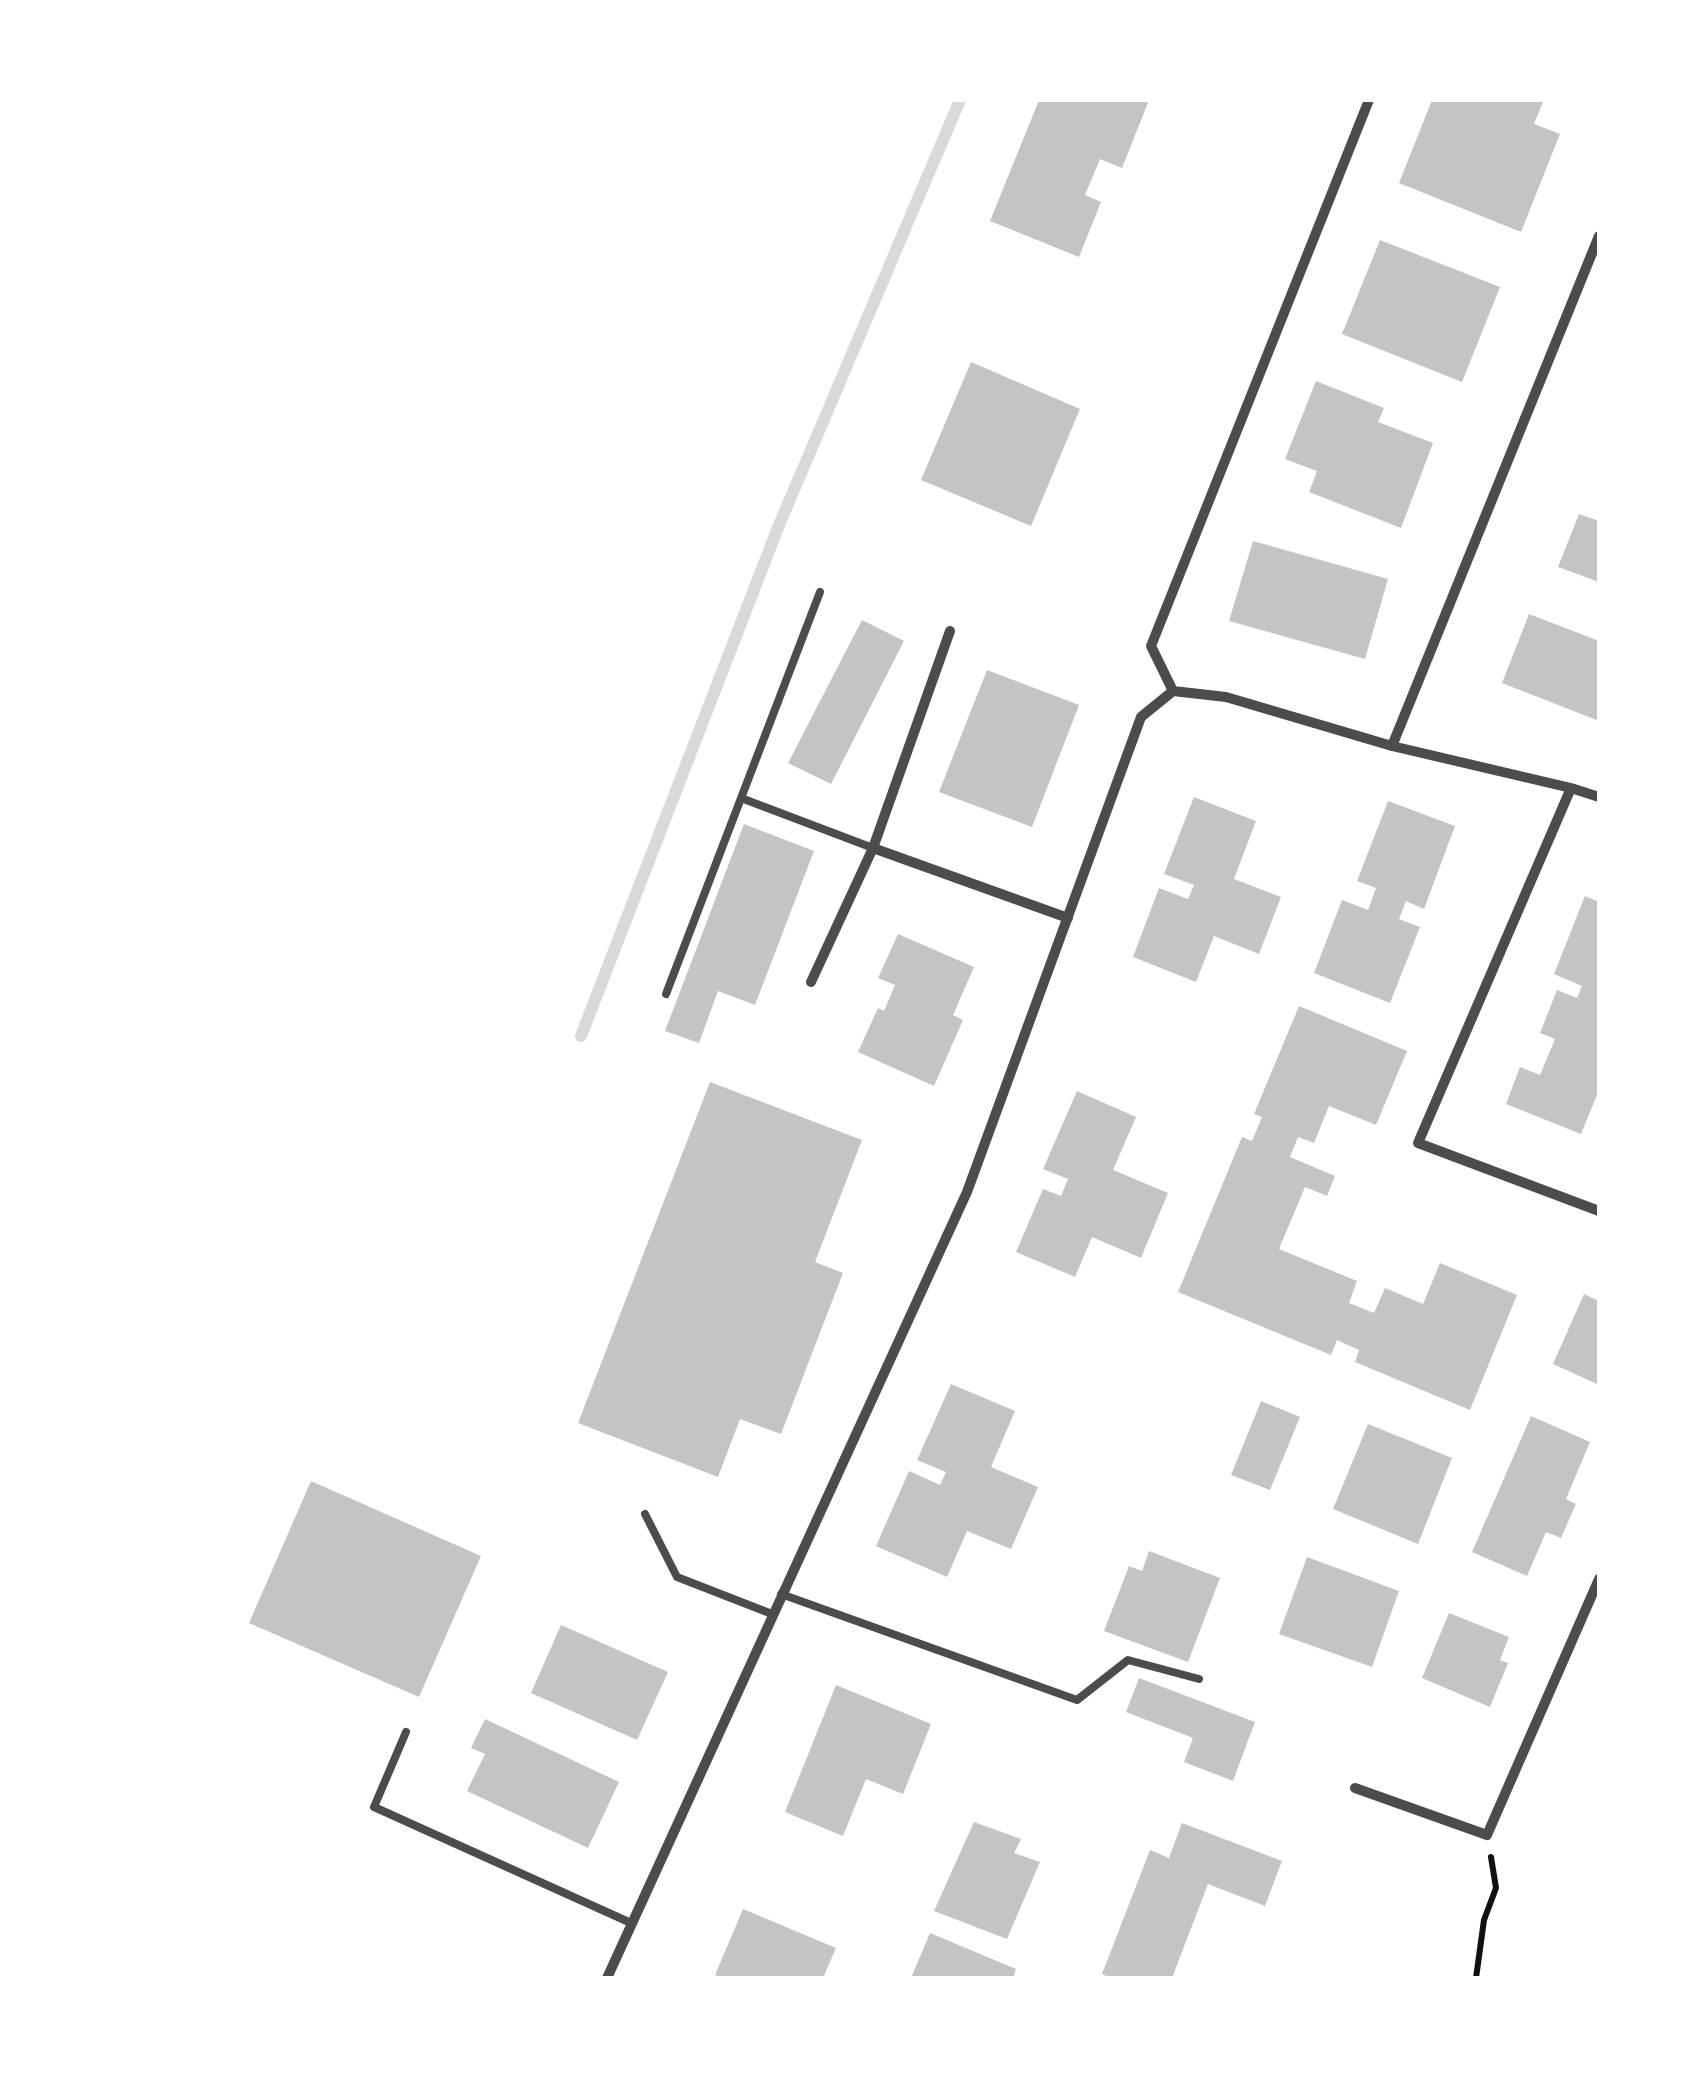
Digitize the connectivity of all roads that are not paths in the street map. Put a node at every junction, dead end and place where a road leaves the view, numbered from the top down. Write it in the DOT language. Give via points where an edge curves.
graph roads {
  1 [pos="1369,100"];
  2 [pos="1599,236"];
  3 [pos="820,592"];
  4 [pos="950,631"];
  5 [pos="1173,691"];
  6 [pos="1392,746"];
  7 [pos="1571,788"];
  8 [pos="740,798"];
  9 [pos="1599,798"];
  10 [pos="873,848"];
  11 [pos="1068,918"];
  12 [pos="810,982"];
  13 [pos="666,994"];
  14 [pos="1599,1210"];
  15 [pos="645,1514"];
  16 [pos="1599,1579"];
  17 [pos="781,1594"];
  18 [pos="772,1614"];
  19 [pos="1199,1679"];
  20 [pos="406,1732"];
  21 [pos="1355,1788"];
  22 [pos="631,1923"];
  23 [pos="606,1978"];
  1 -- 5 [label="street" via="1152,646"];
  2 -- 6 [label="street"];
  3 -- 8 [label="lane"];
  4 -- 10 [label="street"];
  5 -- 6 [label="street" via="1226,697"];
  5 -- 11 [label="street" via="1141,716"];
  6 -- 7 [label="street"];
  7 -- 9 [label="street"];
  7 -- 14 [label="street" via="1418,1142"];
  8 -- 10 [label="lane"];
  8 -- 13 [label="lane"];
  10 -- 11 [label="street"];
  10 -- 12 [label="street"];
  11 -- 17 [label="street" via="967,1192"];
  15 -- 18 [label="lane" via="676,1577"];
  16 -- 21 [label="street" via="1487,1834"];
  17 -- 18 [label="street"];
  17 -- 19 [label="lane" via="1077,1700 1128,1660"];
  18 -- 22 [label="street"];
  20 -- 22 [label="lane" via="374,1807"];
  22 -- 23 [label="street"];
}
